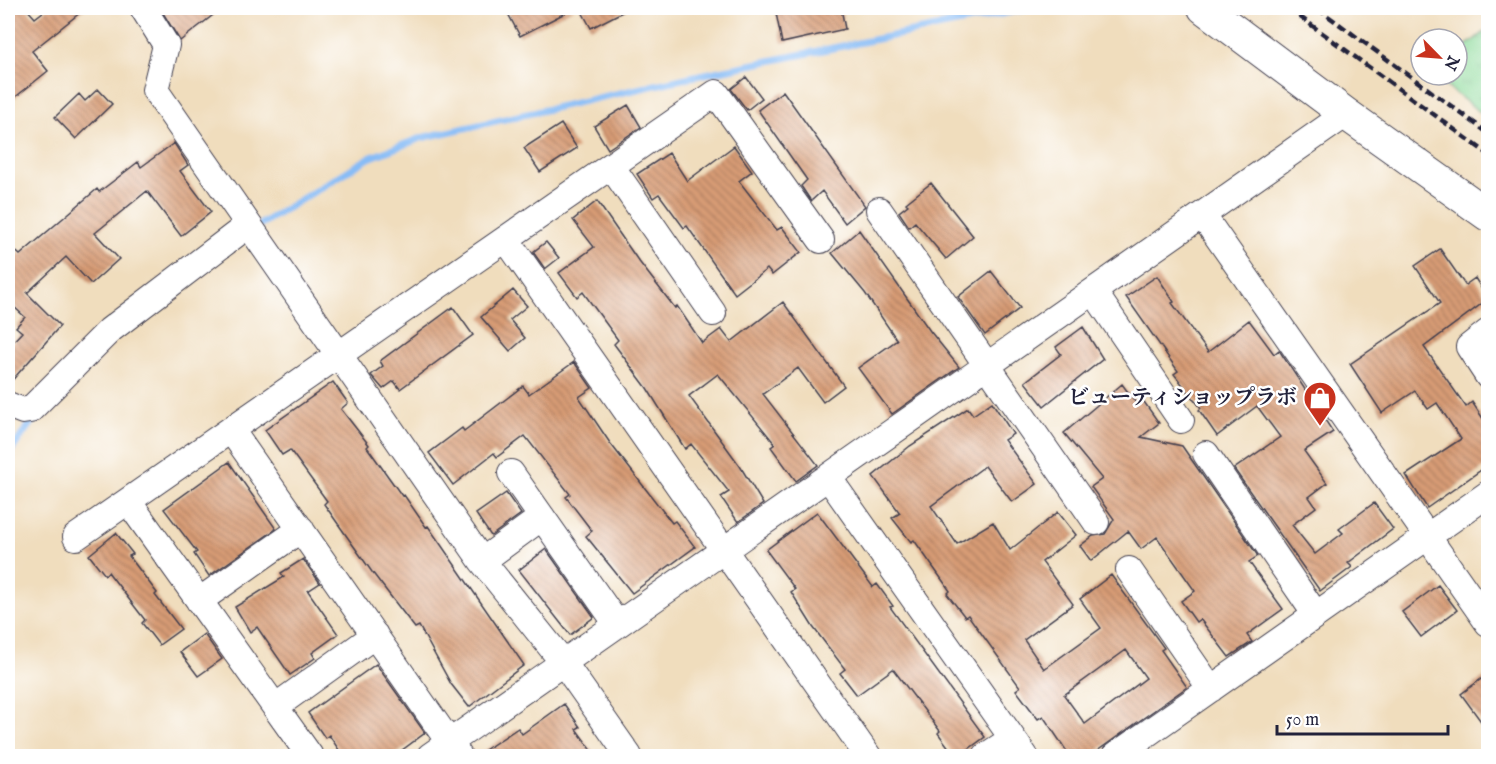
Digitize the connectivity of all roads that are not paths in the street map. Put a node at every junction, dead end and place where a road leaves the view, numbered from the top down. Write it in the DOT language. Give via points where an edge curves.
graph roads {
  1 [pos="142,8"];
  2 [pos="1204,8"];
  3 [pos="1346,114"];
  4 [pos="612,166"];
  5 [pos="879,210"];
  6 [pos="1488,215"];
  7 [pos="1203,216"];
  8 [pos="248,225"];
  9 [pos="506,239"];
  10 [pos="820,240"];
  11 [pos="1094,292"];
  12 [pos="713,313"];
  13 [pos="1488,332"];
  14 [pos="338,356"];
  15 [pos="987,366"];
  16 [pos="1488,376"];
  17 [pos="8,405"];
  18 [pos="1181,420"];
  19 [pos="231,430"];
  20 [pos="1206,454"];
  21 [pos="511,473"];
  22 [pos="828,477"];
  23 [pos="1488,494"];
  24 [pos="128,501"];
  25 [pos="542,517"];
  26 [pos="1096,522"];
  27 [pos="301,529"];
  28 [pos="1428,536"];
  29 [pos="76,537"];
  30 [pos="723,549"];
  31 [pos="482,561"];
  32 [pos="1129,570"];
  33 [pos="199,601"];
  34 [pos="1316,615"];
  35 [pos="1488,623"];
  36 [pos="616,624"];
  37 [pos="375,635"];
  38 [pos="562,662"];
  39 [pos="1211,689"];
  40 [pos="274,707"];
  41 [pos="1019,748"];
  42 [pos="446,752"];
  43 [pos="310,756"];
  44 [pos="629,756"];
  45 [pos="868,756"];
  46 [pos="986,756"];
  47 [pos="1115,756"];
  1 -- 8 [label="street" via="166,45 154,90"];
  2 -- 3 [label="street"];
  3 -- 6 [label="street"];
  3 -- 7 [label="street"];
  4 -- 9 [label="street"];
  4 -- 10 [label="street" via="716,93"];
  4 -- 12 [label="street"];
  5 -- 15 [label="street"];
  7 -- 11 [label="street"];
  7 -- 28 [label="street"];
  8 -- 14 [label="street"];
  8 -- 17 [label="street" via="110,330 30,410"];
  9 -- 14 [label="street"];
  9 -- 30 [label="street"];
  11 -- 15 [label="street"];
  11 -- 18 [label="street"];
  13 -- 16 [label="street" via="1469,347"];
  14 -- 19 [label="street"];
  14 -- 31 [label="street"];
  15 -- 22 [label="street"];
  15 -- 26 [label="street"];
  19 -- 24 [label="street"];
  19 -- 27 [label="street"];
  20 -- 34 [label="street"];
  21 -- 25 [label="street"];
  22 -- 30 [label="street"];
  22 -- 41 [label="street"];
  23 -- 28 [label="street"];
  24 -- 29 [label="street"];
  24 -- 33 [label="street"];
  25 -- 31 [label="street"];
  25 -- 36 [label="street"];
  27 -- 33 [label="street"];
  27 -- 37 [label="street"];
  28 -- 34 [label="street"];
  28 -- 35 [label="street"];
  30 -- 36 [label="street"];
  30 -- 45 [label="street"];
  31 -- 38 [label="street"];
  32 -- 39 [label="street"];
  33 -- 40 [label="street"];
  34 -- 39 [label="street"];
  36 -- 38 [label="street"];
  37 -- 40 [label="street"];
  37 -- 42 [label="street"];
  38 -- 42 [label="street"];
  38 -- 44 [label="street"];
  39 -- 47 [label="street"];
  40 -- 43 [label="street"];
  41 -- 46 [label="street"];
}
